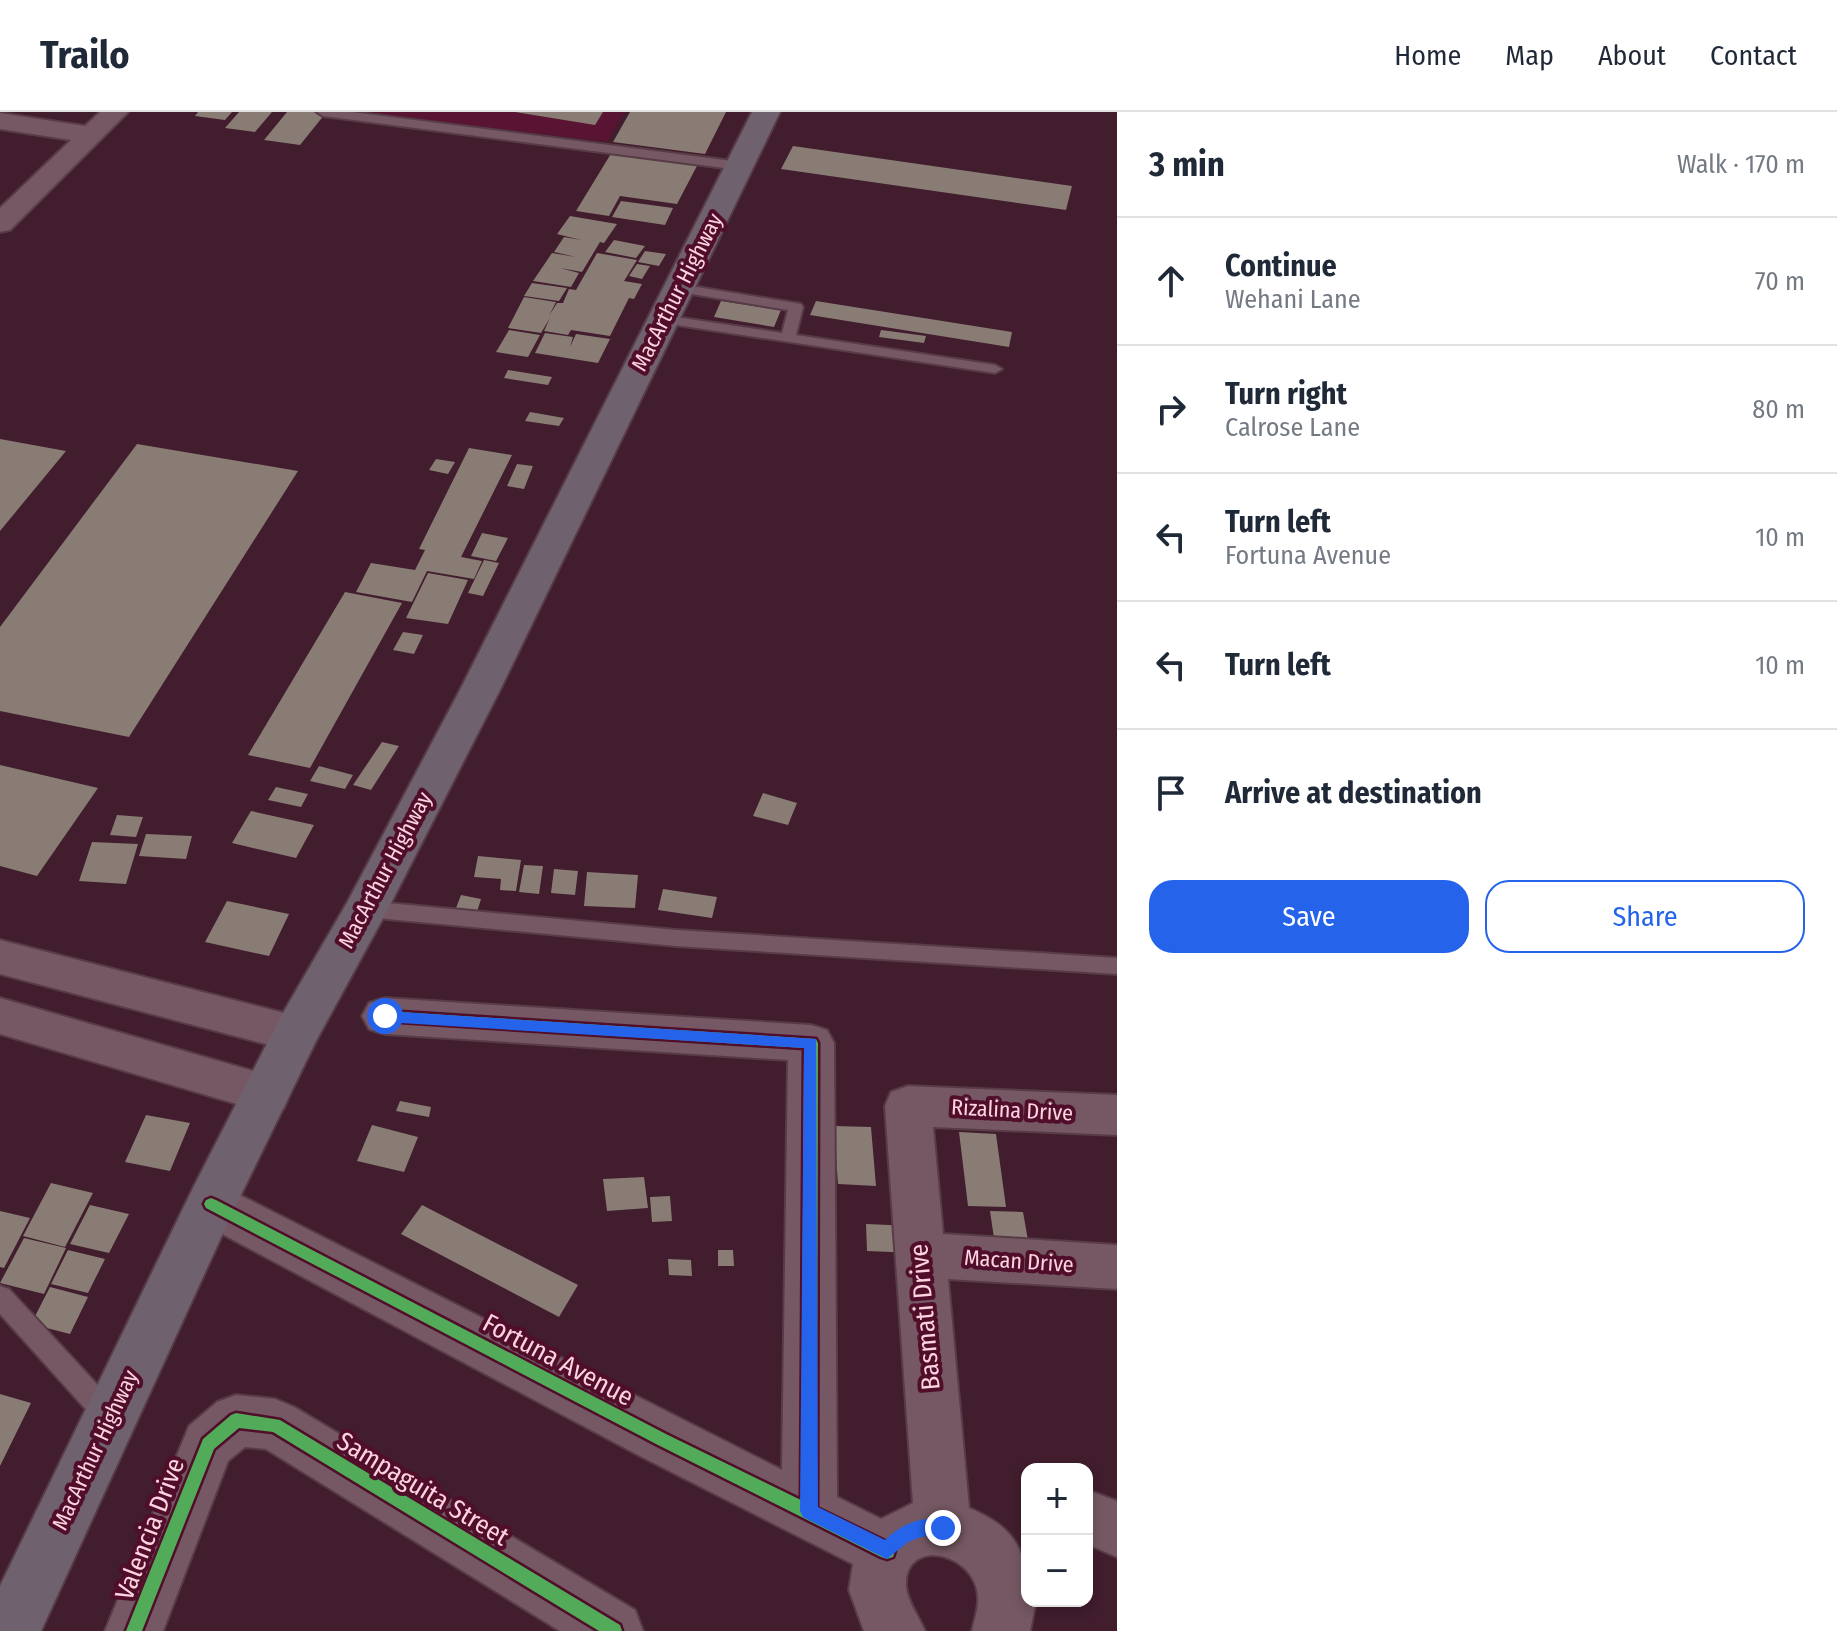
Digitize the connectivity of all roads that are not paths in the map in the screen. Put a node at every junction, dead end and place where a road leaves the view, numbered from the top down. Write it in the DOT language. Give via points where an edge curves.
graph roads {
  1 [pos="115,112"];
  2 [pos="323,112"];
  3 [pos="766,112"];
  4 [pos="0,121"];
  5 [pos="91,135"];
  6 [pos="740,166"];
  7 [pos="14,177"];
  8 [pos="43,182"];
  9 [pos="0,224"];
  10 [pos="670,303"];
  11 [pos="788,338"];
  12 [pos="995,369"];
  13 [pos="366,909"];
  14 [pos="0,957"];
  15 [pos="1117,966"];
  16 [pos="0,1016"];
  17 [pos="385,1016"];
  18 [pos="296,1034"];
  19 [pos="267,1094"];
  20 [pos="908,1106"];
  21 [pos="1117,1115"];
  22 [pos="211,1204"];
  23 [pos="920,1255"];
  24 [pos="1117,1267"];
  25 [pos="0,1297"];
  26 [pos="111,1417"];
  27 [pos="208,1444"];
  28 [pos="809,1511"];
  29 [pos="1093,1519"];
  30 [pos="943,1528"];
  31 [pos="1117,1529"];
  32 [pos="887,1551"];
  33 [pos="10,1631"];
  34 [pos="134,1631"];
  35 [pos="614,1631"];
  36 [pos="896,1631"];
  37 [pos="1001,1631"];
  1 -- 5 [label="street"];
  2 -- 6 [label="lane"];
  3 -- 6 [label="highway, MacArthur Highway"];
  4 -- 5 [label="street"];
  5 -- 8 [label="street"];
  6 -- 10 [label="highway, MacArthur Highway"];
  7 -- 8 [label="street"];
  8 -- 9 [label="street"];
  10 -- 11 [label="lane"];
  10 -- 11 [label="lane" via="796,307"];
  10 -- 13 [label="highway, MacArthur Highway"];
  11 -- 12 [label="lane"];
  13 -- 15 [label="lane" via="706,941"];
  13 -- 18 [label="highway, MacArthur Highway"];
  14 -- 18 [label="street"];
  16 -- 19 [label="street"];
  17 -- 28 [label="street" via="811,1043"];
  18 -- 19 [label="highway, MacArthur Highway"];
  19 -- 22 [label="highway, MacArthur Highway"];
  20 -- 21 [label="street, Rizalina Drive"];
  20 -- 23 [label="street, Basmati Drive"];
  22 -- 26 [label="highway, MacArthur Highway"];
  22 -- 28 [label="street, Fortuna Avenue"];
  23 -- 24 [label="street, Macan Drive"];
  23 -- 30 [label="street, Basmati Drive"];
  25 -- 26 [label="lane"];
  26 -- 33 [label="highway, MacArthur Highway"];
  27 -- 34 [label="street, Valencia Drive"];
  27 -- 35 [label="street, Sampaguita Street" via="236,1420 275,1425"];
  28 -- 32 [label="street, Fortuna Avenue"];
  29 -- 31 [label="street"];
  30 -- 32 [label="street" via="921,1528 901,1536"];
  30 -- 37 [label="street" via="985,1547 1000,1566 1009,1611"];
  32 -- 36 [label="street" via="878,1571 878,1593"];
}
